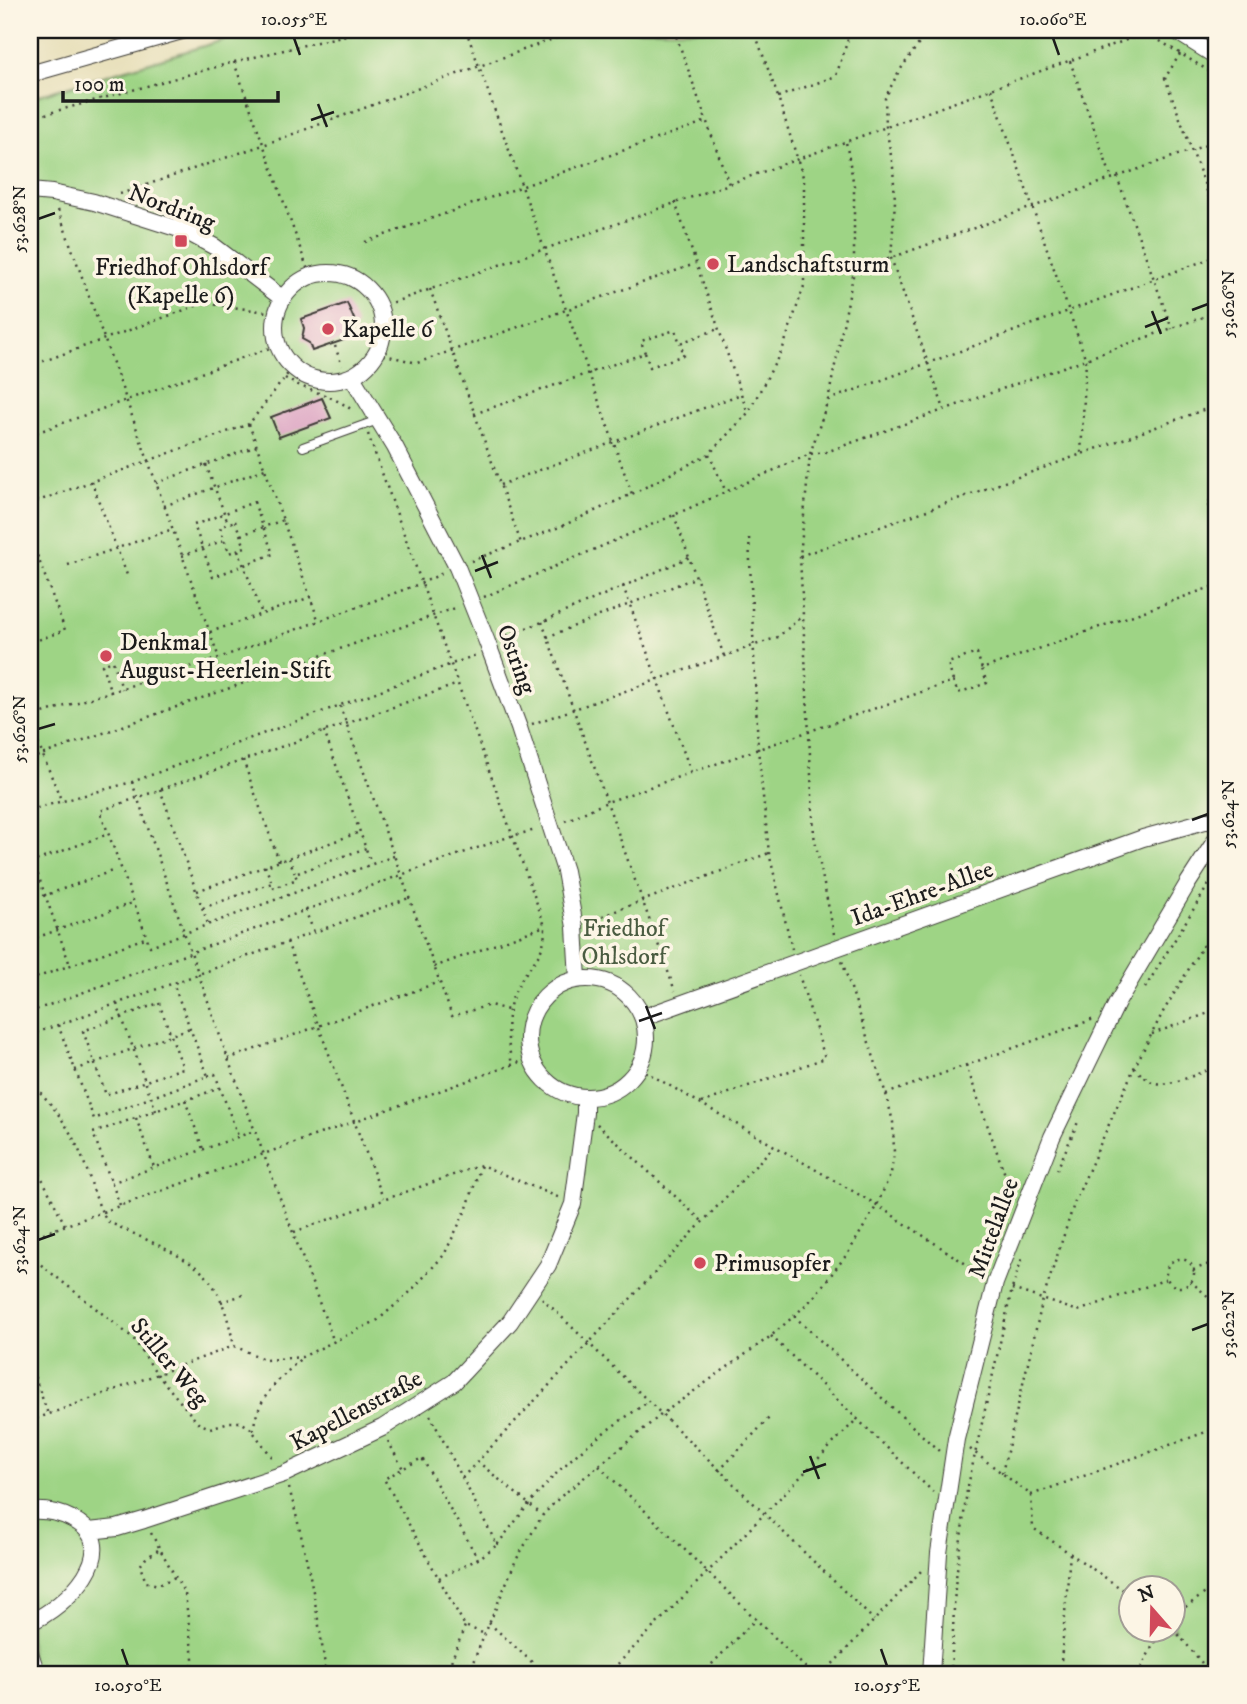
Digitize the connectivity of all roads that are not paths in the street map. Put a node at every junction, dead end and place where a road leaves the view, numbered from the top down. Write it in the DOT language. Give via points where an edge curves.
graph roads {
  1 [pos="185,30"];
  2 [pos="1174,30"];
  3 [pos="1217,57"];
  4 [pos="30,74"];
  5 [pos="30,191"];
  6 [pos="280,306"];
  7 [pos="349,378"];
  8 [pos="371,423"];
  9 [pos="303,447"];
  10 [pos="1217,821"];
  11 [pos="1217,838"];
  12 [pos="578,979"];
  13 [pos="644,1017"];
  14 [pos="585,1105"];
  15 [pos="30,1511"];
  16 [pos="89,1531"];
  17 [pos="30,1622"];
  18 [pos="30,1653"];
  19 [pos="37,1674"];
  20 [pos="931,1674"];
  1 -- 4 [label="street"];
  2 -- 3 [label="street"];
  5 -- 6 [label="street, Nordring" via="94,202 185,231 215,247"];
  6 -- 7 [label="street" via="275,327 289,373 318,380"];
  6 -- 7 [label="street" via="295,285 310,276 337,273 366,287 380,307 384,330 377,354"];
  7 -- 8 [label="street, Ostring"];
  8 -- 9 [label="lane"];
  8 -- 12 [label="street, Ostring" via="396,447 457,567 519,729 565,871"];
  10 -- 13 [label="street, Ida-Ehre-Allee" via="1143,838"];
  11 -- 20 [label="street, Mittelallee" via="1113,1012 1052,1136 995,1283 952,1462 939,1553"];
  12 -- 13 [label="street" via="599,979 618,986"];
  12 -- 14 [label="street" via="559,985 542,998 531,1016 527,1036 538,1073"];
  13 -- 14 [label="street" via="646,1052 639,1068 616,1090"];
  14 -- 16 [label="street, Kapellenstraße" via="573,1204 548,1265 510,1322 454,1382 382,1428 284,1474 117,1528"];
  15 -- 16 [label="street" via="69,1517"];
  16 -- 17 [label="street" via="93,1557 88,1572 73,1593"];
  18 -- 19 [label="street"];
}
